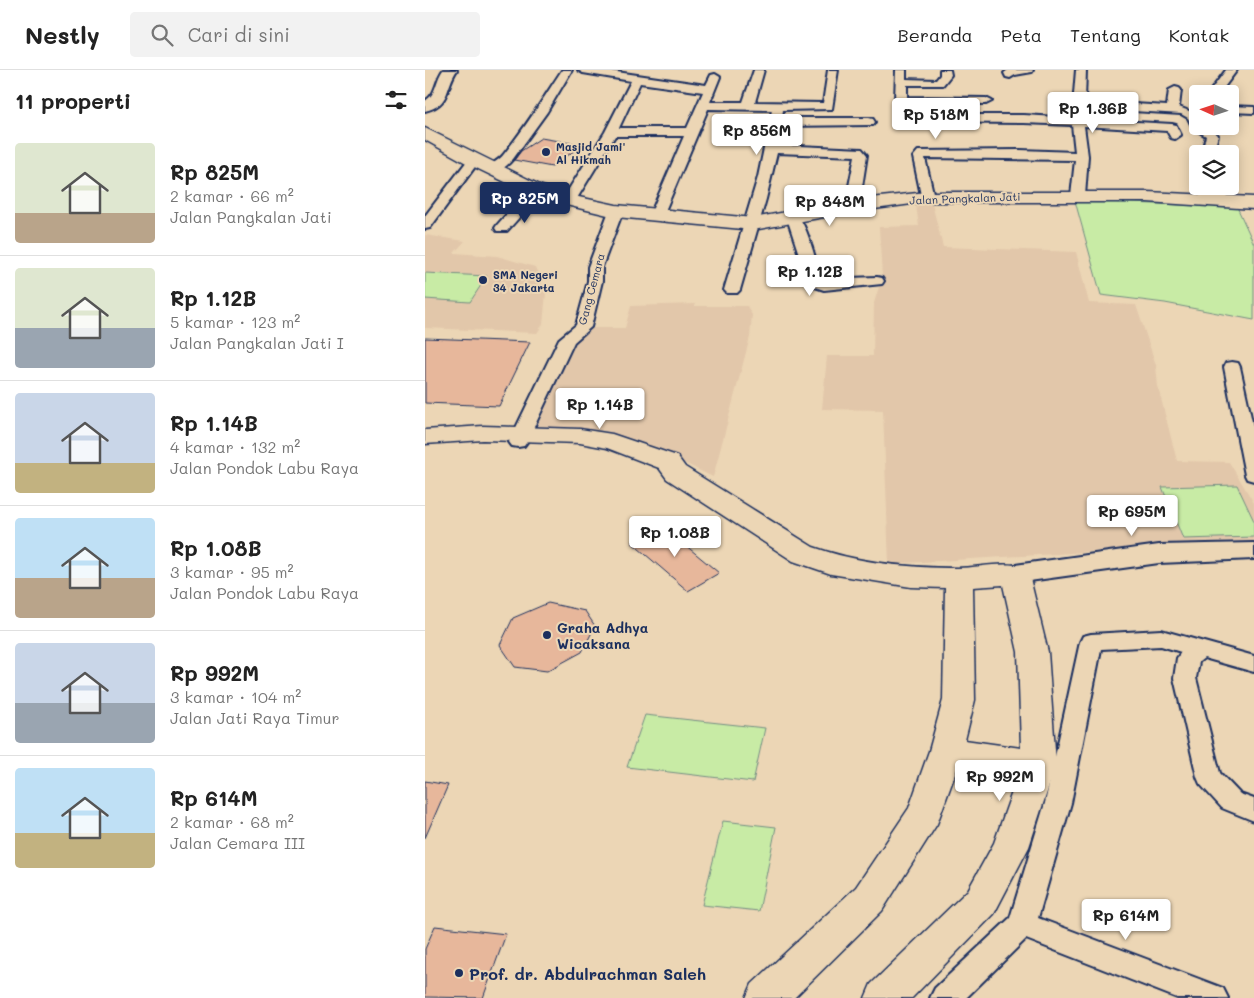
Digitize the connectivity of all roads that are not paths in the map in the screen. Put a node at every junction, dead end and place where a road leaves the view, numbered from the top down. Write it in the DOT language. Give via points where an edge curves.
graph roads {
  1 [pos="450,70"];
  2 [pos="567,70"];
  3 [pos="583,70"];
  4 [pos="759,70"];
  5 [pos="833,70"];
  6 [pos="945,70"];
  7 [pos="1028,70"];
  8 [pos="1081,70"];
  9 [pos="1233,70"];
  10 [pos="1010,75"];
  11 [pos="901,76"];
  12 [pos="715,77"];
  13 [pos="635,82"];
  14 [pos="1220,85"];
  15 [pos="709,89"];
  16 [pos="1175,90"];
  17 [pos="901,100"];
  18 [pos="986,101"];
  19 [pos="1078,104"];
  20 [pos="703,105"];
  21 [pos="748,106"];
  22 [pos="778,106"];
  23 [pos="425,107"];
  24 [pos="1189,109"];
  25 [pos="1239,109"];
  26 [pos="1178,110"];
  27 [pos="1254,110"];
  28 [pos="1189,114"];
  29 [pos="776,122"];
  30 [pos="869,122"];
  31 [pos="1078,123"];
  32 [pos="611,132"];
  33 [pos="693,132"];
  34 [pos="1175,135"];
  35 [pos="427,136"];
  36 [pos="773,149"];
  37 [pos="1082,156"];
  38 [pos="473,160"];
  39 [pos="497,166"];
  40 [pos="536,190"];
  41 [pos="1189,194"];
  42 [pos="572,195"];
  43 [pos="1223,195"];
  44 [pos="1078,196"];
  45 [pos="927,197"];
  46 [pos="1254,203"];
  47 [pos="852,206"];
  48 [pos="659,210"];
  49 [pos="616,211"];
  50 [pos="755,217"];
  51 [pos="794,218"];
  52 [pos="425,225"];
  53 [pos="502,228"];
  54 [pos="877,281"];
  55 [pos="732,290"];
  56 [pos="1232,367"];
  57 [pos="425,437"];
  58 [pos="520,438"];
  59 [pos="425,444"];
  60 [pos="1254,475"];
  61 [pos="1254,551"];
  62 [pos="1015,574"];
  63 [pos="959,578"];
  64 [pos="1201,649"];
  65 [pos="1254,664"];
  66 [pos="946,751"];
  67 [pos="1039,764"];
  68 [pos="1254,810"];
  69 [pos="1022,925"];
  70 [pos="766,998"];
  71 [pos="885,998"];
  72 [pos="945,998"];
  73 [pos="1213,998"];
  1 -- 23 [label="street" via="445,76 442,95"];
  2 -- 39 [label="street" via="541,112"];
  3 -- 15 [label="street"];
  4 -- 21 [label="street"];
  5 -- 22 [label="street" via="829,106"];
  6 -- 11 [label="street" via="946,75 939,83"];
  7 -- 10 [label="street" via="1015,70"];
  8 -- 19 [label="street"];
  9 -- 14 [label="street"];
  11 -- 17 [label="street"];
  12 -- 15 [label="street"];
  13 -- 32 [label="street"];
  15 -- 20 [label="street"];
  16 -- 26 [label="street"];
  17 -- 18 [label="street"];
  17 -- 31 [label="street" via="904,119"];
  19 -- 26 [label="street"];
  19 -- 31 [label="street"];
  20 -- 21 [label="street"];
  20 -- 33 [label="street"];
  21 -- 22 [label="street"];
  22 -- 29 [label="street"];
  24 -- 26 [label="street"];
  25 -- 27 [label="street"];
  26 -- 28 [label="street"];
  29 -- 30 [label="street"];
  29 -- 36 [label="street"];
  31 -- 34 [label="street" via="1172,128"];
  31 -- 37 [label="street"];
  32 -- 33 [label="street"];
  32 -- 42 [label="street"];
  33 -- 48 [label="street"];
  35 -- 38 [label="main road, Jalan Pangkalan Jati"];
  36 -- 47 [label="street" via="858,152 861,155"];
  36 -- 50 [label="street"];
  37 -- 44 [label="street"];
  37 -- 45 [label="street" via="922,154 919,157"];
  38 -- 39 [label="main road, Jalan Pangkalan Jati"];
  38 -- 52 [label="street"];
  39 -- 40 [label="main road, Jalan Pangkalan Jati"];
  40 -- 42 [label="main road, Jalan Pangkalan Jati"];
  40 -- 53 [label="street"];
  41 -- 44 [label="main road, Jalan Pangkalan Jati"];
  42 -- 49 [label="main road, Jalan Pangkalan Jati"];
  43 -- 46 [label="main road, Jalan Pangkalan Jati"];
  44 -- 45 [label="main road, Jalan Pangkalan Jati"];
  45 -- 47 [label="main road, Jalan Pangkalan Jati"];
  47 -- 51 [label="main road, Jalan Pangkalan Jati"];
  48 -- 49 [label="main road, Jalan Pangkalan Jati"];
  48 -- 50 [label="main road, Jalan Pangkalan Jati"];
  49 -- 58 [label="street, Gang Cemara" via="595,267 595,281 583,327 567,340"];
  50 -- 51 [label="main road, Jalan Pangkalan Jati"];
  50 -- 55 [label="street"];
  51 -- 54 [label="street" via="814,282"];
  56 -- 60 [label="street"];
  57 -- 58 [label="main road" via="475,433"];
  58 -- 59 [label="main road"];
  58 -- 63 [label="main road" via="602,451 655,471 676,473 803,554 831,564 911,577"];
  61 -- 62 [label="street" via="1159,554"];
  62 -- 63 [label="main road"];
  62 -- 67 [label="main road" via="1033,652"];
  63 -- 66 [label="main road" via="959,700"];
  64 -- 65 [label="street"];
  64 -- 68 [label="street" via="1188,658 1185,678 1209,777 1231,801"];
  64 -- 69 [label="street" via="1161,638 1091,642 1058,802"];
  66 -- 67 [label="main road"];
  66 -- 70 [label="main road" via="925,814 869,899"];
  67 -- 71 [label="main road" via="1011,847 981,902"];
  69 -- 72 [label="street"];
  69 -- 73 [label="street"];
}
